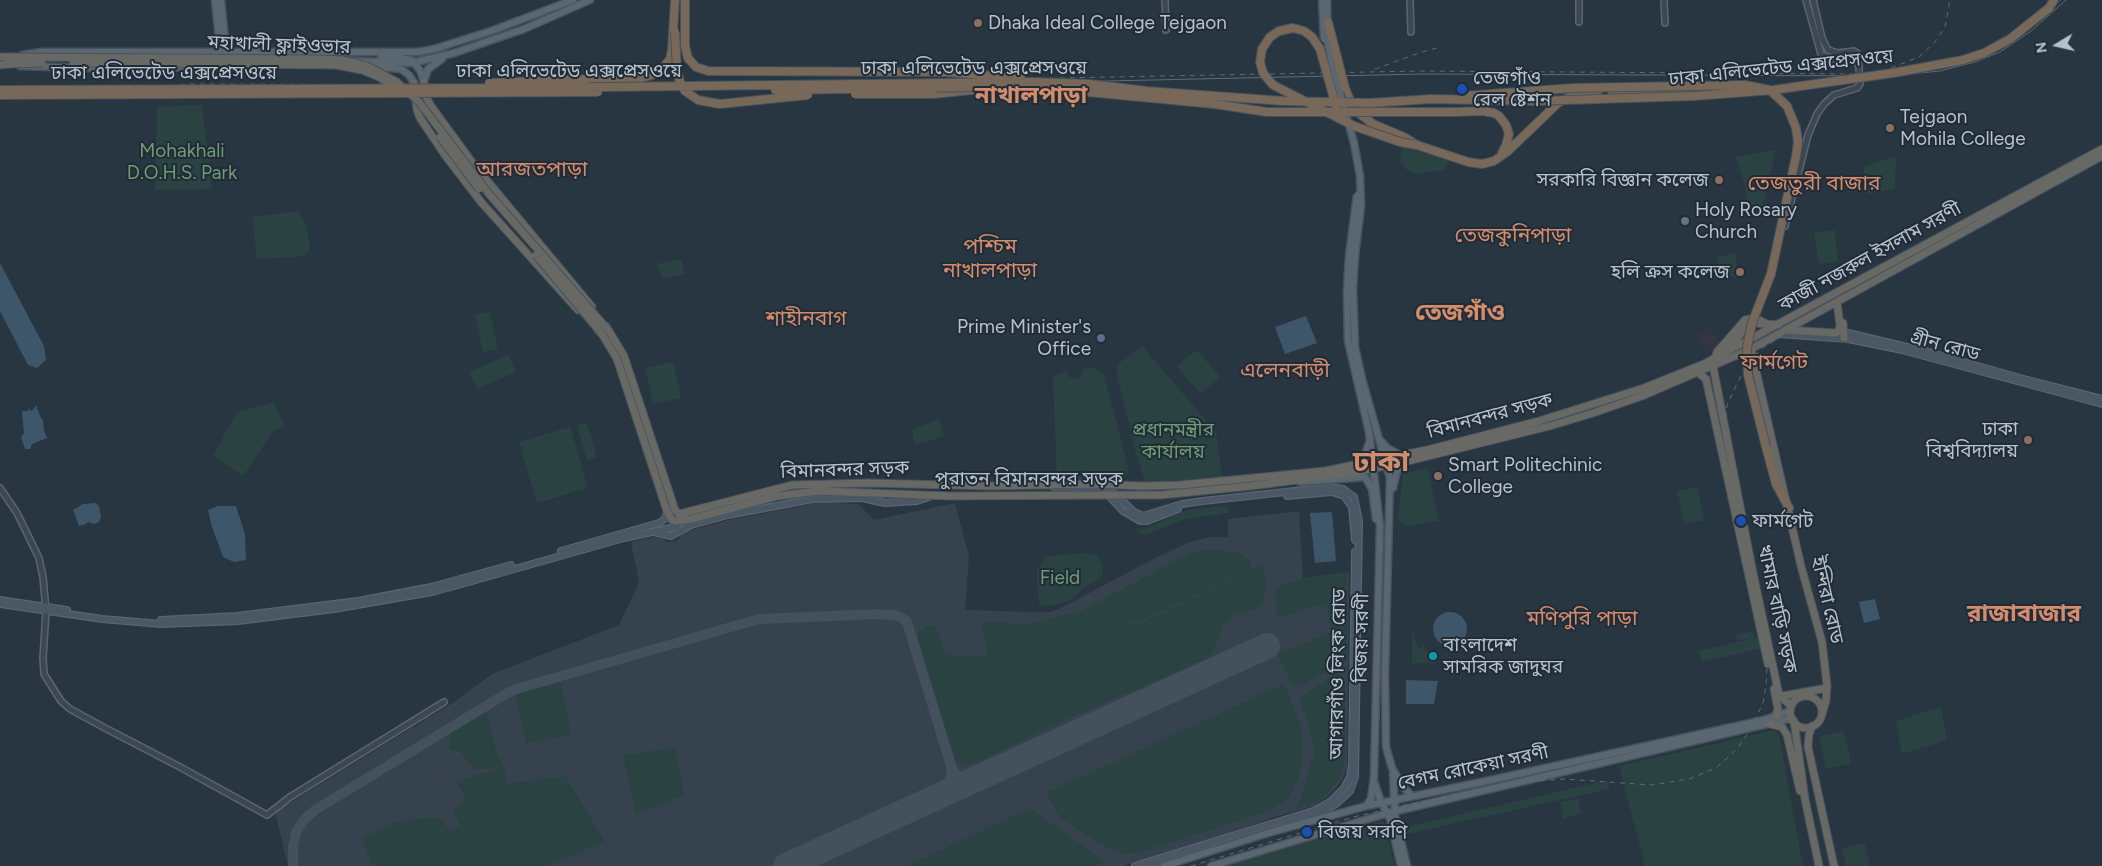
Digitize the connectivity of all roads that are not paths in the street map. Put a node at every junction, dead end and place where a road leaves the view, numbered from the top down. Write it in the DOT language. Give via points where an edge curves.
graph roads {
  1 [pos="215,0"];
  2 [pos="221,0"];
  3 [pos="573,0"];
  4 [pos="590,0"];
  5 [pos="675,0"];
  6 [pos="685,0"];
  7 [pos="1165,0"];
  8 [pos="1322,0"];
  9 [pos="1327,0"];
  10 [pos="1410,0"];
  11 [pos="1579,0"];
  12 [pos="1664,0"];
  13 [pos="1806,0"];
  14 [pos="1812,0"];
  15 [pos="2054,0"];
  16 [pos="1812,12"];
  17 [pos="1328,22"];
  18 [pos="1579,22"];
  19 [pos="1664,22"];
  20 [pos="1166,30"];
  21 [pos="675,32"];
  22 [pos="1410,32"];
  23 [pos="1827,48"];
  24 [pos="1820,51"];
  25 [pos="220,53"];
  26 [pos="229,53"];
  27 [pos="337,53"];
  28 [pos="454,53"];
  29 [pos="0,58"];
  30 [pos="9,61"];
  31 [pos="415,63"];
  32 [pos="0,64"];
  33 [pos="304,66"];
  34 [pos="1859,66"];
  35 [pos="224,68"];
  36 [pos="236,68"];
  37 [pos="1034,82"];
  38 [pos="414,83"];
  39 [pos="424,83"];
  40 [pos="465,87"];
  41 [pos="986,87"];
  42 [pos="0,90"];
  43 [pos="1738,93"];
  44 [pos="0,96"];
  45 [pos="1431,99"];
  46 [pos="1344,125"];
  47 [pos="2102,144"];
  48 [pos="1417,145"];
  49 [pos="2102,148"];
  50 [pos="1499,156"];
  51 [pos="2102,156"];
  52 [pos="2029,188"];
  53 [pos="1352,256"];
  54 [pos="1839,301"];
  55 [pos="1753,318"];
  56 [pos="1765,323"];
  57 [pos="1778,326"];
  58 [pos="1785,330"];
  59 [pos="605,332"];
  60 [pos="1778,334"];
  61 [pos="1844,335"];
  62 [pos="1750,349"];
  63 [pos="1727,350"];
  64 [pos="1714,362"];
  65 [pos="1699,373"];
  66 [pos="1670,381"];
  67 [pos="2102,399"];
  68 [pos="2102,404"];
  69 [pos="1373,432"];
  70 [pos="1402,459"];
  71 [pos="1371,461"];
  72 [pos="1386,462"];
  73 [pos="1355,464"];
  74 [pos="1373,469"];
  75 [pos="1287,482"];
  76 [pos="949,484"];
  77 [pos="1048,485"];
  78 [pos="1124,486"];
  79 [pos="1141,486"];
  80 [pos="0,488"];
  81 [pos="934,495"];
  82 [pos="1108,495"];
  83 [pos="1121,495"];
  84 [pos="1141,495"];
  85 [pos="950,496"];
  86 [pos="1390,502"];
  87 [pos="1789,508"];
  88 [pos="675,516"];
  89 [pos="691,525"];
  90 [pos="670,528"];
  91 [pos="647,533"];
  92 [pos="1380,547"];
  93 [pos="0,600"];
  94 [pos="0,604"];
  95 [pos="46,609"];
  96 [pos="1828,688"];
  97 [pos="1782,696"];
  98 [pos="444,702"];
  99 [pos="1792,714"];
  100 [pos="1822,714"];
  101 [pos="1776,716"];
  102 [pos="1770,724"];
  103 [pos="1812,726"];
  104 [pos="1392,768"];
  105 [pos="1374,777"];
  106 [pos="1346,791"];
  107 [pos="1412,796"];
  108 [pos="1395,799"];
  109 [pos="1805,799"];
  110 [pos="1381,802"];
  111 [pos="1366,806"];
  112 [pos="1391,812"];
  113 [pos="1135,866"];
  114 [pos="1150,866"];
  115 [pos="1164,866"];
  116 [pos="1211,866"];
  117 [pos="1402,866"];
  118 [pos="1407,866"];
  119 [pos="1819,866"];
  120 [pos="1834,866"];
  1 -- 25 [label="main road"];
  2 -- 26 [label="main road"];
  3 -- 27 [label="main road" via="434,49"];
  4 -- 28 [label="main road" via="524,29"];
  5 -- 21 [label="highway"];
  6 -- 37 [label="highway, bridge" via="688,58 692,64 708,71 945,72"];
  7 -- 20 [label="street"];
  8 -- 46 [label="main road, bridge" via="1327,61"];
  9 -- 17 [label="main road, bridge"];
  10 -- 22 [label="street"];
  11 -- 18 [label="street"];
  12 -- 19 [label="street"];
  13 -- 16 [label="street"];
  14 -- 16 [label="street"];
  15 -- 43 [label="highway, ঢাকা এলিভেটেড এক্সপ্রেসওয়ে, bridge" via="2049,8 2010,39 1963,60 1893,73"];
  16 -- 23 [label="street"];
  16 -- 24 [label="street"];
  17 -- 48 [label="highway, bridge" via="1345,88 1355,108 1373,124"];
  17 -- 53 [label="main road, bridge" via="1332,64 1360,176 1361,206"];
  21 -- 40 [label="highway, bridge" via="666,66 646,77 499,82"];
  21 -- 41 [label="highway, bridge" via="677,71 682,87 694,98 707,103 808,95 933,94"];
  23 -- 24 [label="street"];
  23 -- 34 [label="street" via="1834,53 1856,52"];
  24 -- 34 [label="street" via="1830,59 1853,58"];
  25 -- 26 [label="main road"];
  25 -- 30 [label="main road" via="41,52"];
  25 -- 35 [label="main road"];
  26 -- 27 [label="main road"];
  26 -- 36 [label="main road"];
  27 -- 31 [label="main road" via="403,58"];
  28 -- 31 [label="main road"];
  28 -- 39 [label="main road" via="431,66"];
  29 -- 30 [label="highway"];
  30 -- 32 [label="highway"];
  30 -- 35 [label="main road" via="42,68"];
  30 -- 59 [label="highway, মহাখালী ফ্লাইওভার, bridge" via="316,64 354,67 370,73 397,89 421,111 470,179"];
  31 -- 33 [label="main road" via="358,60"];
  31 -- 39 [label="main road"];
  33 -- 36 [label="main road"];
  33 -- 38 [label="main road" via="398,68"];
  34 -- 55 [label="street" via="1860,85 1830,99 1814,120 1772,279"];
  35 -- 36 [label="main road"];
  37 -- 40 [label="highway, ঢাকা এলিভেটেড এক্সপ্রেসওয়ে, bridge"];
  37 -- 45 [label="highway, ঢাকা এলিভেটেড এক্সপ্রেসওয়ে, bridge" via="1261,100 1370,103"];
  38 -- 59 [label="highway" via="420,118 454,166 575,307"];
  39 -- 59 [label="highway" via="431,106 474,165 604,322"];
  40 -- 42 [label="highway, ঢাকা এলিভেটেড এক্সপ্রেসওয়ে, bridge"];
  41 -- 44 [label="highway, ঢাকা এলিভেটেড এক্সপ্রেসওয়ে, bridge" via="495,94"];
  41 -- 50 [label="highway, ঢাকা এলিভেটেড এক্সপ্রেসওয়ে, bridge" via="1087,92 1266,112 1489,112 1504,121 1508,129 1508,140"];
  43 -- 45 [label="highway, ঢাকা এলিভেটেড এক্সপ্রেসওয়ে, bridge" via="1535,101"];
  43 -- 50 [label="highway, bridge" via="1684,90 1576,93 1556,104"];
  45 -- 87 [label="highway, bridge" via="1573,88 1699,84 1756,86 1770,90 1788,106 1795,122 1797,149 1773,266 1746,348 1748,375 1766,448 1776,484"];
  46 -- 48 [label="highway, bridge" via="1341,118 1338,112 1320,49 1312,36 1292,28 1270,37 1262,49 1260,62 1262,73 1273,85 1288,95 1337,118 1346,122 1354,126"];
  46 -- 53 [label="main road, bridge" via="1357,186"];
  47 -- 52 [label="highway"];
  48 -- 50 [label="highway" via="1476,164 1488,163"];
  49 -- 52 [label="highway, কাজী নজরুল ইসলাম সরণী"];
  51 -- 54 [label="highway, কাজী নজরুল ইসলাম সরণী"];
  52 -- 57 [label="highway, কাজী নজরুল ইসলাম সরণী"];
  53 -- 69 [label="main road" via="1352,345"];
  54 -- 58 [label="highway, কাজী নজরুল ইসলাম সরণী"];
  54 -- 58 [label="highway" via="1840,325 1836,333"];
  54 -- 61 [label="highway"];
  55 -- 56 [label="highway, কাজী নজরুল ইসলাম সরণী"];
  55 -- 64 [label="highway" via="1742,323 1721,347"];
  56 -- 57 [label="highway, কাজী নজরুল ইসলাম সরণী"];
  56 -- 63 [label="highway" via="1750,325"];
  57 -- 63 [label="highway, কাজী নজরুল ইসলাম সরণী"];
  58 -- 60 [label="highway, কাজী নজরুল ইসলাম সরণী"];
  59 -- 88 [label="highway"];
  60 -- 61 [label="main road, গ্রীন রোড"];
  60 -- 62 [label="highway, কাজী নজরুল ইসলাম সরণী"];
  61 -- 67 [label="main road, গ্রীন রোড" via="1932,353"];
  61 -- 68 [label="main road, গ্রীন রোড"];
  62 -- 64 [label="highway, বিমানবন্দর সড়ক"];
  62 -- 87 [label="highway, ইন্দিরা রোড"];
  63 -- 64 [label="highway, কাজী নজরুল ইসলাম সরণী"];
  64 -- 65 [label="highway, বিমানবন্দর সড়ক"];
  64 -- 66 [label="highway, বিমানবন্দর সড়ক"];
  64 -- 97 [label="highway, খামার বাড়ি সড়ক" via="1752,568 1779,695"];
  65 -- 66 [label="highway, বিমানবন্দর সড়ক"];
  65 -- 101 [label="highway" via="1706,379 1775,696"];
  66 -- 70 [label="highway, বিমানবন্দর সড়ক" via="1587,408"];
  69 -- 70 [label="main road"];
  69 -- 71 [label="main road, বিজয় সরণী"];
  69 -- 72 [label="main road, বিজয় সরণী"];
  69 -- 73 [label="main road" via="1365,455"];
  70 -- 72 [label="highway, বিমানবন্দর সড়ক"];
  70 -- 86 [label="main road"];
  71 -- 72 [label="highway, বিমানবন্দর সড়ক"];
  71 -- 73 [label="highway, বিমানবন্দর সড়ক"];
  71 -- 74 [label="main road, বিজয় সরণী"];
  72 -- 74 [label="highway, পুরাতন বিমানবন্দর সড়ক"];
  72 -- 86 [label="main road, বিজয় সরণী"];
  73 -- 79 [label="highway, বিমানবন্দর সড়ক" via="1264,477"];
  74 -- 75 [label="highway, পুরাতন বিমানবন্দর সড়ক"];
  74 -- 92 [label="main road, বিজয় সরণী" via="1380,512"];
  75 -- 84 [label="highway, পুরাতন বিমানবন্দর সড়ক"];
  75 -- 92 [label="main road" via="1365,477 1372,489"];
  76 -- 77 [label="highway, বিমানবন্দর সড়ক"];
  76 -- 85 [label="highway"];
  76 -- 88 [label="highway, বিমানবন্দর সড়ক" via="792,485"];
  77 -- 78 [label="highway, বিমানবন্দর সড়ক"];
  77 -- 83 [label="main road, বিমানবন্দর সড়ক" via="1059,489 1108,490"];
  78 -- 79 [label="highway, বিমানবন্দর সড়ক"];
  78 -- 83 [label="highway"];
  79 -- 84 [label="highway"];
  80 -- 95 [label="street" via="17,513 39,558"];
  81 -- 85 [label="highway, পুরাতন বিমানবন্দর সড়ক"];
  81 -- 88 [label="highway, পুরাতন বিমানবন্দর সড়ক" via="836,491 795,493"];
  81 -- 89 [label="main road" via="917,501 885,503 862,498 813,499 758,508"];
  82 -- 83 [label="highway, পুরাতন বিমানবন্দর সড়ক"];
  82 -- 85 [label="highway, পুরাতন বিমানবন্দর সড়ক"];
  82 -- 106 [label="main road, আগারগাঁও লিংক রোড" via="1130,516 1143,522 1203,504 1332,492 1348,499 1354,524 1354,663 1352,765"];
  83 -- 84 [label="highway, পুরাতন বিমানবন্দর সড়ক"];
  83 -- 106 [label="main road, আগারগাঁও লিংক রোড" via="1130,509 1143,516 1182,504 1325,488 1340,488 1352,495 1359,521 1357,741 1356,777 1353,787"];
  86 -- 104 [label="main road, বিজয় সরণী" via="1385,721 1386,747"];
  87 -- 96 [label="highway, ইন্দিরা রোড" via="1822,642"];
  88 -- 90 [label="main road" via="680,524"];
  88 -- 95 [label="main road" via="461,580 358,601 180,620"];
  89 -- 90 [label="main road"];
  89 -- 91 [label="main road" via="671,536 660,532"];
  90 -- 91 [label="main road"];
  91 -- 95 [label="main road" via="432,592 334,609 238,621 175,624 102,619"];
  92 -- 105 [label="main road, বিজয় সরণী"];
  93 -- 95 [label="main road"];
  94 -- 95 [label="main road"];
  95 -- 98 [label="street" via="44,674 61,701 70,709 267,815 290,797"];
  96 -- 97 [label="highway"];
  96 -- 100 [label="highway, ইন্দিরা রোড"];
  97 -- 99 [label="highway, খামার বাড়ি সড়ক"];
  99 -- 100 [label="highway" via="1801,696 1811,696 1819,702"];
  99 -- 101 [label="main road, বেগম রোকেয়া সরণী"];
  99 -- 102 [label="main road, বেগম রোকেয়া সরণী"];
  99 -- 103 [label="highway" via="1801,727"];
  99 -- 109 [label="highway"];
  100 -- 103 [label="highway"];
  101 -- 107 [label="main road, বেগম রোকেয়া সরণী"];
  102 -- 109 [label="highway" via="1782,727 1787,735 1799,788"];
  102 -- 112 [label="main road, বেগম রোকেয়া সরণী"];
  103 -- 120 [label="highway" via="1808,747"];
  104 -- 107 [label="main road, বিজয় সরণী"];
  104 -- 108 [label="main road"];
  105 -- 110 [label="main road"];
  105 -- 111 [label="main road, বিজয় সরণী" via="1371,799"];
  106 -- 113 [label="main road, আগারগাঁও লিংক রোড" via="1314,811"];
  106 -- 114 [label="main road" via="1336,804 1312,817"];
  107 -- 108 [label="main road, বেগম রোকেয়া সরণী"];
  108 -- 110 [label="main road, বেগম রোকেয়া সরণী"];
  108 -- 112 [label="main road"];
  109 -- 119 [label="highway"];
  110 -- 111 [label="main road, বেগম রোকেয়া সরণী"];
  110 -- 112 [label="main road"];
  111 -- 115 [label="main road, বেগম রোকেয়া সরণী"];
  112 -- 116 [label="main road, বেগম রোকেয়া সরণী"];
  112 -- 117 [label="main road"];
  112 -- 118 [label="main road"];
}
